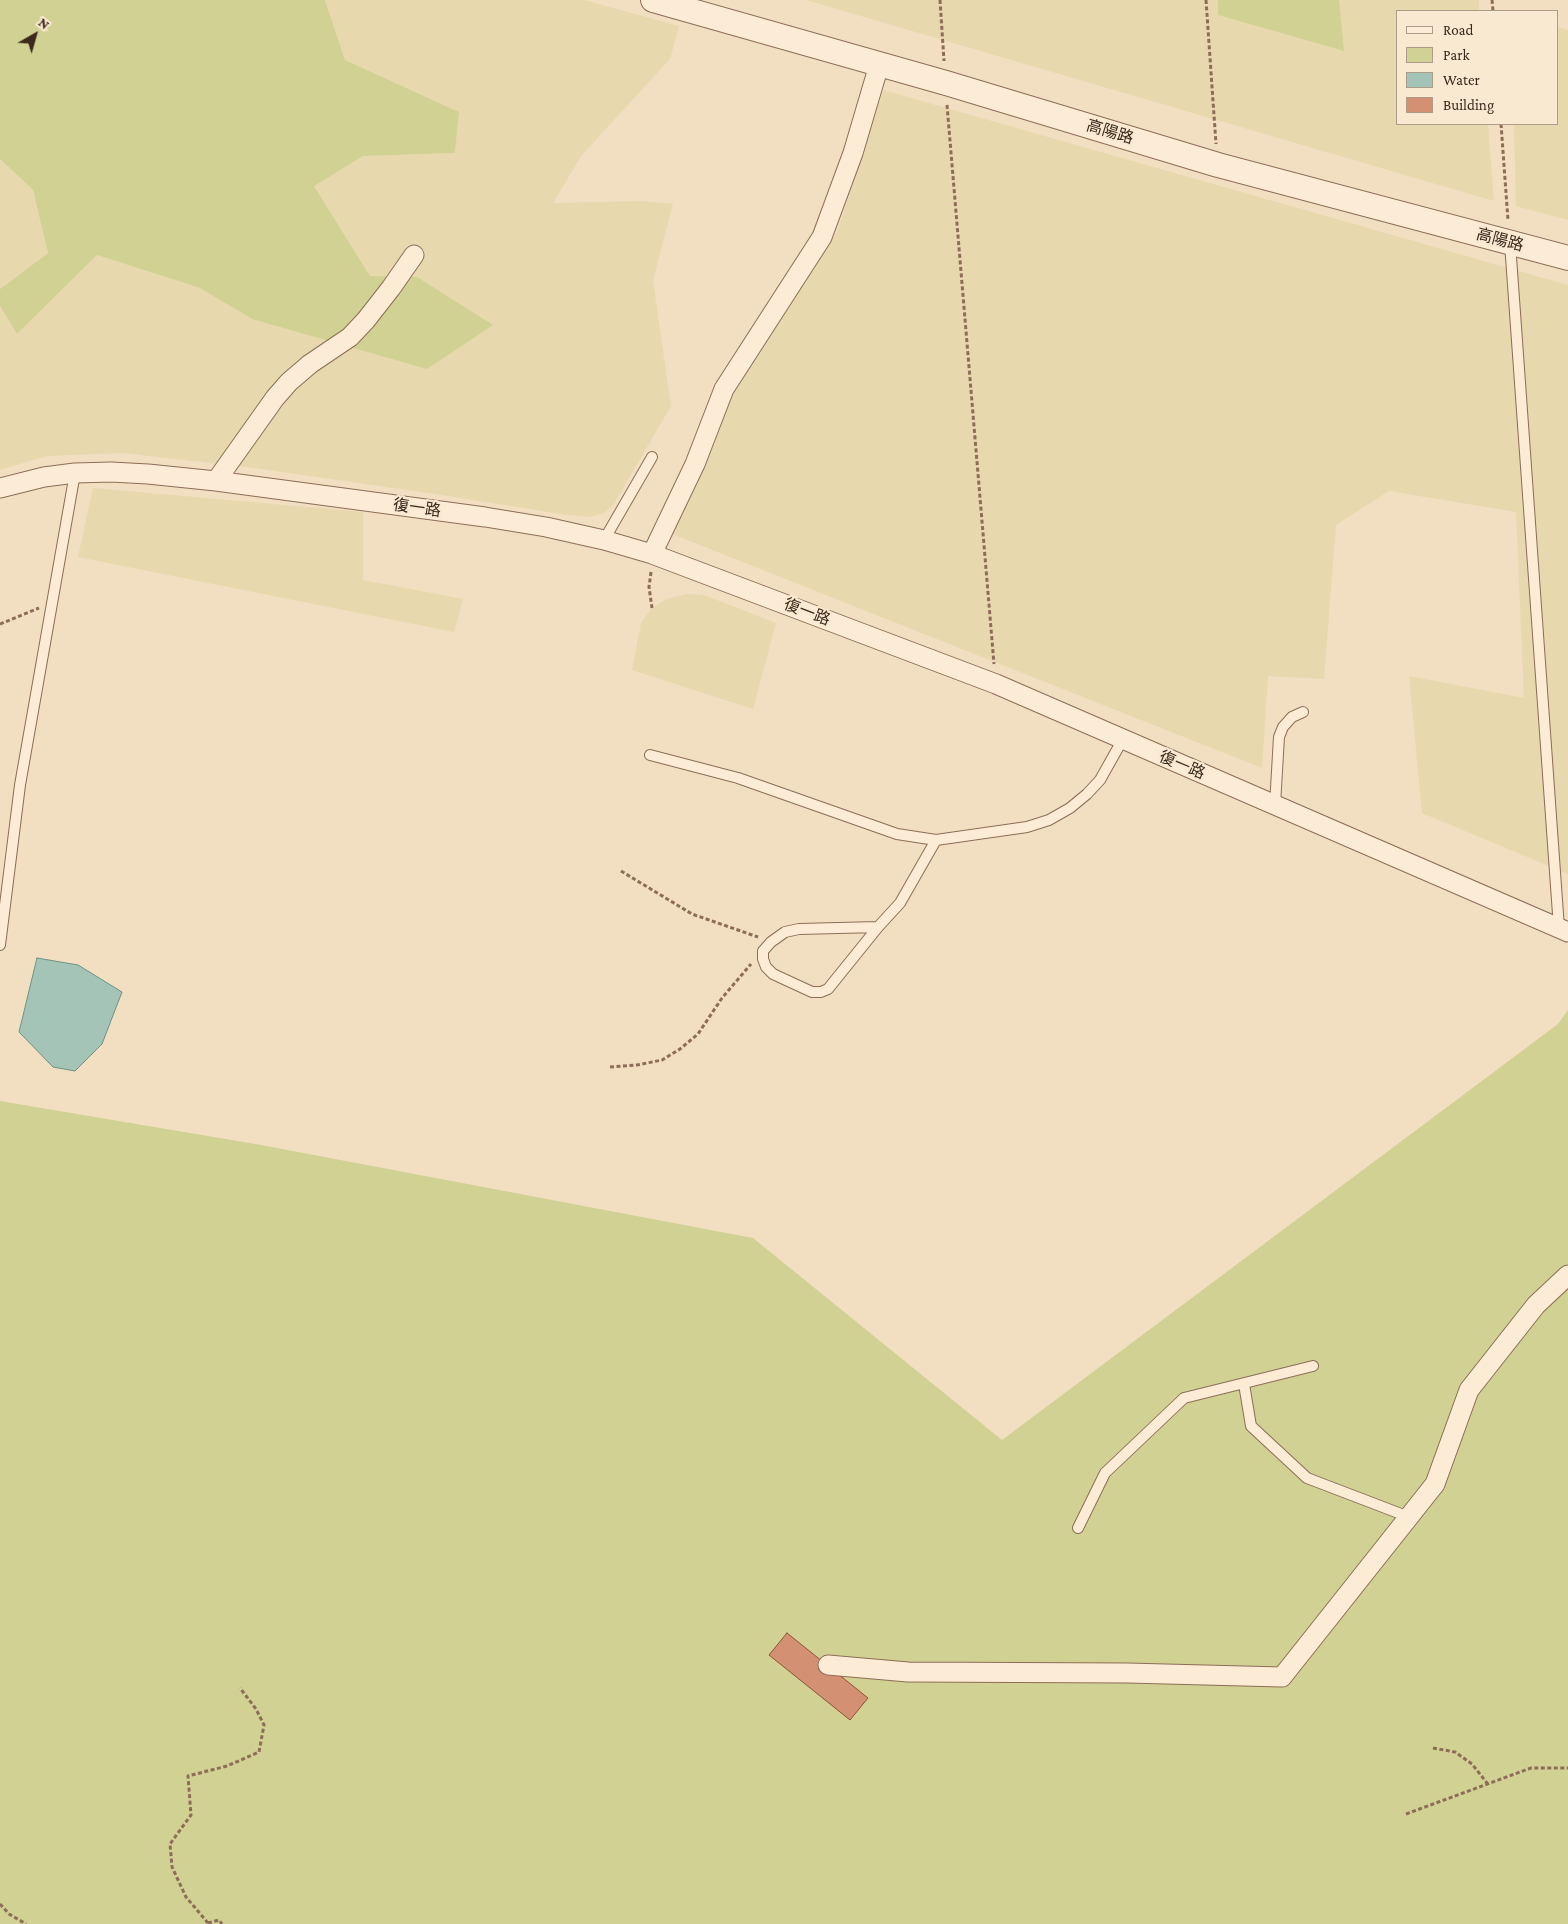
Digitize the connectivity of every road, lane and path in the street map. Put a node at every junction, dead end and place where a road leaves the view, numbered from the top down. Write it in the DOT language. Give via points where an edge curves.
graph roads {
  1 [pos="653,0"];
  2 [pos="940,0"];
  3 [pos="1206,0"];
  4 [pos="879,65"];
  5 [pos="946,83"];
  6 [pos="1501,125"];
  7 [pos="1218,165"];
  8 [pos="1510,242"];
  9 [pos="414,255"];
  10 [pos="1568,258"];
  11 [pos="652,457"];
  12 [pos="75,473"];
  13 [pos="216,481"];
  14 [pos="0,488"];
  15 [pos="604,540"];
  16 [pos="652,554"];
  17 [pos="52,602"];
  18 [pos="652,608"];
  19 [pos="0,624"];
  20 [pos="996,684"];
  21 [pos="1303,712"];
  22 [pos="1123,739"];
  23 [pos="650,756"];
  24 [pos="1275,805"];
  25 [pos="936,840"];
  26 [pos="621,871"];
  27 [pos="878,926"];
  28 [pos="1564,930"];
  29 [pos="771,942"];
  30 [pos="0,945"];
  31 [pos="763,951"];
  32 [pos="610,1067"];
  33 [pos="1568,1275"];
  34 [pos="1312,1366"];
  35 [pos="1244,1384"];
  36 [pos="1409,1517"];
  37 [pos="1078,1528"];
  38 [pos="828,1665"];
  39 [pos="240,1688"];
  40 [pos="1432,1748"];
  41 [pos="1568,1768"];
  42 [pos="1487,1783"];
  43 [pos="1406,1814"];
  44 [pos="0,1904"];
  45 [pos="26,1924"];
  46 [pos="208,1924"];
  47 [pos="222,1924"];
  1 -- 4 [label="street, 高陽路"];
  2 -- 5 [label="path"];
  3 -- 7 [label="path"];
  4 -- 5 [label="street, 高陽路"];
  4 -- 16 [label="street" via="822,237 724,389 695,464"];
  5 -- 7 [label="street, 高陽路"];
  5 -- 20 [label="path"];
  6 -- 8 [label="path"];
  7 -- 8 [label="street, 高陽路"];
  8 -- 10 [label="street, 高陽路"];
  8 -- 28 [label="lane"];
  9 -- 13 [label="street" via="350,337 289,382"];
  11 -- 15 [label="lane"];
  12 -- 13 [label="street, 復一路" via="148,474"];
  12 -- 14 [label="street, 復一路"];
  12 -- 17 [label="lane"];
  13 -- 15 [label="street, 復一路" via="485,517"];
  15 -- 16 [label="street, 復一路"];
  16 -- 18 [label="path" via="649,587"];
  16 -- 20 [label="street, 復一路"];
  17 -- 19 [label="path"];
  17 -- 30 [label="lane" via="20,785"];
  20 -- 22 [label="street, 復一路"];
  21 -- 24 [label="lane" via="1292,717 1279,737"];
  22 -- 24 [label="street, 復一路"];
  22 -- 25 [label="lane" via="1100,780 1070,808 1049,820 1027,827"];
  23 -- 25 [label="lane" via="738,778 897,834"];
  24 -- 28 [label="street, 復一路"];
  25 -- 27 [label="lane" via="900,903"];
  26 -- 29 [label="path" via="692,914"];
  27 -- 29 [label="lane" via="798,929 785,932"];
  27 -- 31 [label="lane" via="828,990 821,992 812,992 773,974 766,967"];
  29 -- 31 [label="lane"];
  31 -- 32 [label="path" via="722,998 698,1034 680,1049 662,1060"];
  33 -- 36 [label="street" via="1536,1305 1469,1390 1435,1484"];
  34 -- 35 [label="lane"];
  35 -- 36 [label="lane" via="1251,1426 1307,1478"];
  35 -- 37 [label="lane" via="1184,1398 1105,1473"];
  36 -- 38 [label="street" via="1282,1677 908,1672"];
  39 -- 46 [label="path" via="264,1725 259,1752 227,1766 188,1776 191,1815 170,1844 172,1867 186,1897"];
  40 -- 42 [label="path" via="1455,1752 1472,1764"];
  41 -- 42 [label="path" via="1531,1768"];
  42 -- 43 [label="path"];
  44 -- 45 [label="path"];
  46 -- 47 [label="path" via="219,1920"];
}
